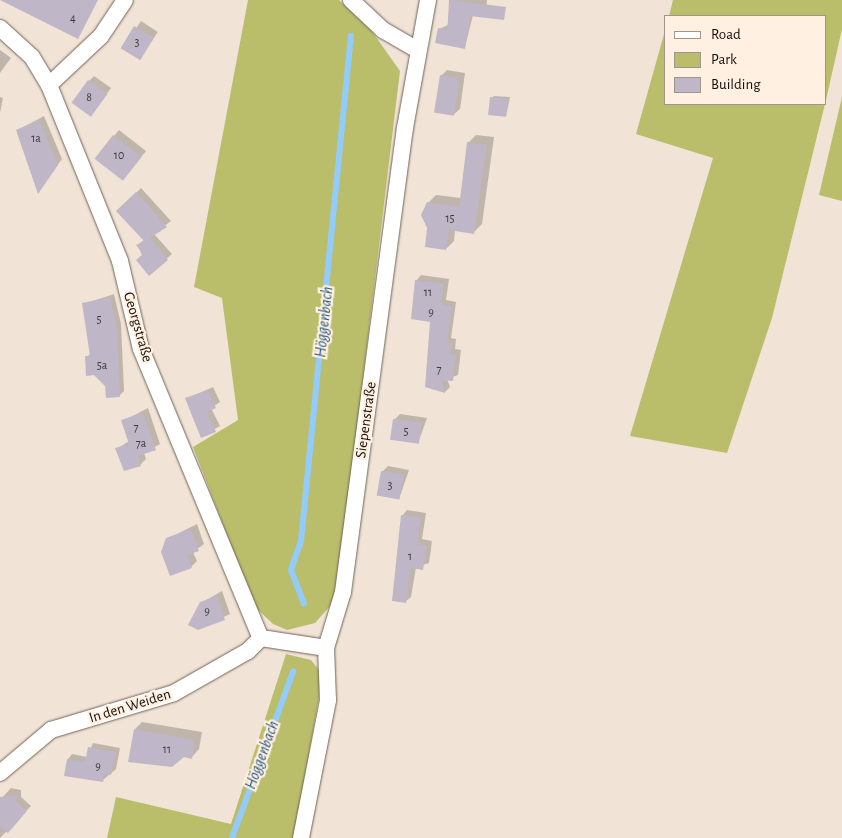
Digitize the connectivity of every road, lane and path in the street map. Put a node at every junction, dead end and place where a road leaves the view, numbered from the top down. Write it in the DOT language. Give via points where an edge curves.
graph roads {
  1 [pos="125,0"];
  2 [pos="351,0"];
  3 [pos="428,0"];
  4 [pos="0,28"];
  5 [pos="417,50"];
  6 [pos="49,85"];
  7 [pos="261,638"];
  8 [pos="326,648"];
  9 [pos="0,773"];
  10 [pos="301,838"];
  1 -- 6 [label="street" via="101,36"];
  2 -- 5 [label="street" via="383,30"];
  3 -- 5 [label="street, Siepenstraße"];
  4 -- 6 [label="street, Georgstraße" via="32,57"];
  5 -- 8 [label="street, Siepenstraße" via="343,592"];
  6 -- 7 [label="street, Georgstraße" via="120,261 141,349"];
  7 -- 8 [label="street"];
  7 -- 9 [label="street, In den Weiden" via="248,651 174,693 51,730"];
  8 -- 10 [label="street, Siepenstraße" via="328,700"];
}
